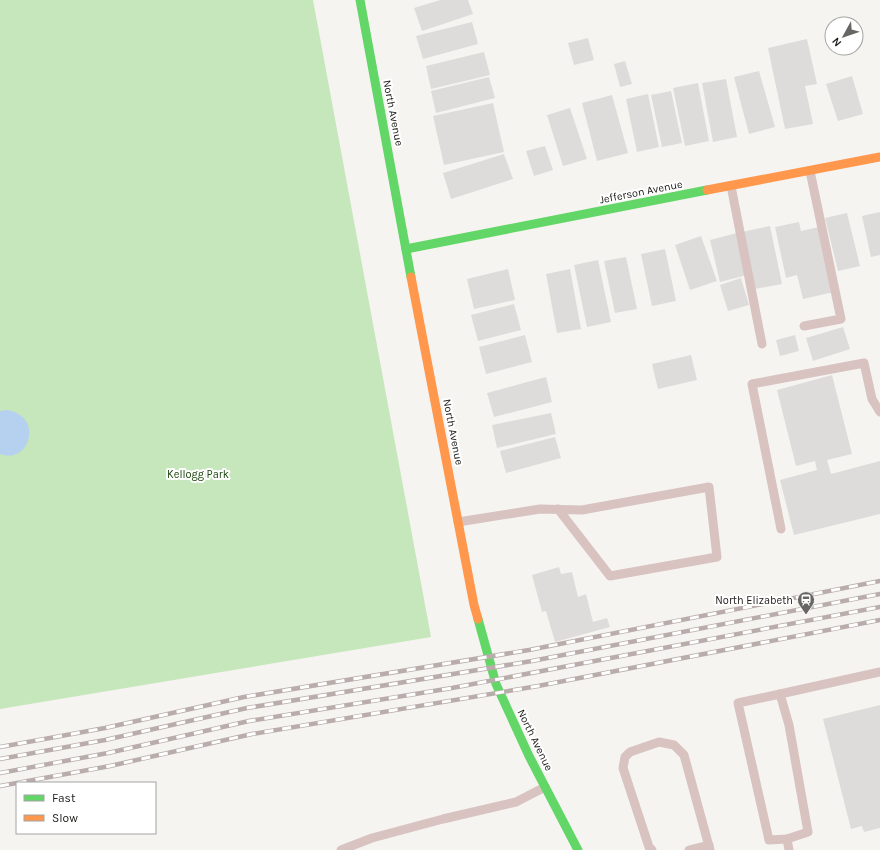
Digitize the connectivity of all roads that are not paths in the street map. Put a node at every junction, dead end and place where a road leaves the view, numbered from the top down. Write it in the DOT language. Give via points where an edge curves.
graph roads {
  1 [pos="360,0"];
  2 [pos="880,157"];
  3 [pos="810,171"];
  4 [pos="731,186"];
  5 [pos="406,249"];
  6 [pos="804,326"];
  7 [pos="762,344"];
  8 [pos="880,412"];
  9 [pos="558,509"];
  10 [pos="458,522"];
  11 [pos="781,529"];
  12 [pos="880,672"];
  13 [pos="780,694"];
  14 [pos="545,787"];
  15 [pos="787,839"];
  16 [pos="709,848"];
  17 [pos="340,850"];
  18 [pos="578,850"];
  19 [pos="652,850"];
  20 [pos="688,850"];
  21 [pos="789,850"];
  1 -- 5 [label="main road, North Avenue"];
  2 -- 3 [label="main road, Jefferson Avenue"];
  3 -- 4 [label="main road, Jefferson Avenue"];
  3 -- 6 [label="lane" via="841,319"];
  4 -- 5 [label="main road, Jefferson Avenue"];
  4 -- 7 [label="lane"];
  5 -- 10 [label="main road, North Avenue"];
  8 -- 11 [label="lane" via="872,399 864,363 752,384"];
  9 -- 9 [label="lane" via="582,510 709,487 716,557 610,576"];
  9 -- 10 [label="lane" via="540,509"];
  10 -- 14 [label="main road, North Avenue" via="474,605 496,684"];
  12 -- 13 [label="lane"];
  13 -- 15 [label="lane" via="789,725 808,832"];
  13 -- 15 [label="lane" via="738,703 769,840"];
  14 -- 17 [label="lane" via="516,802 372,838"];
  14 -- 18 [label="main road, North Avenue"];
  15 -- 21 [label="lane"];
  16 -- 19 [label="lane" via="684,755 674,746 659,742 630,752 625,757 623,768"];
  16 -- 20 [label="lane"];
}
